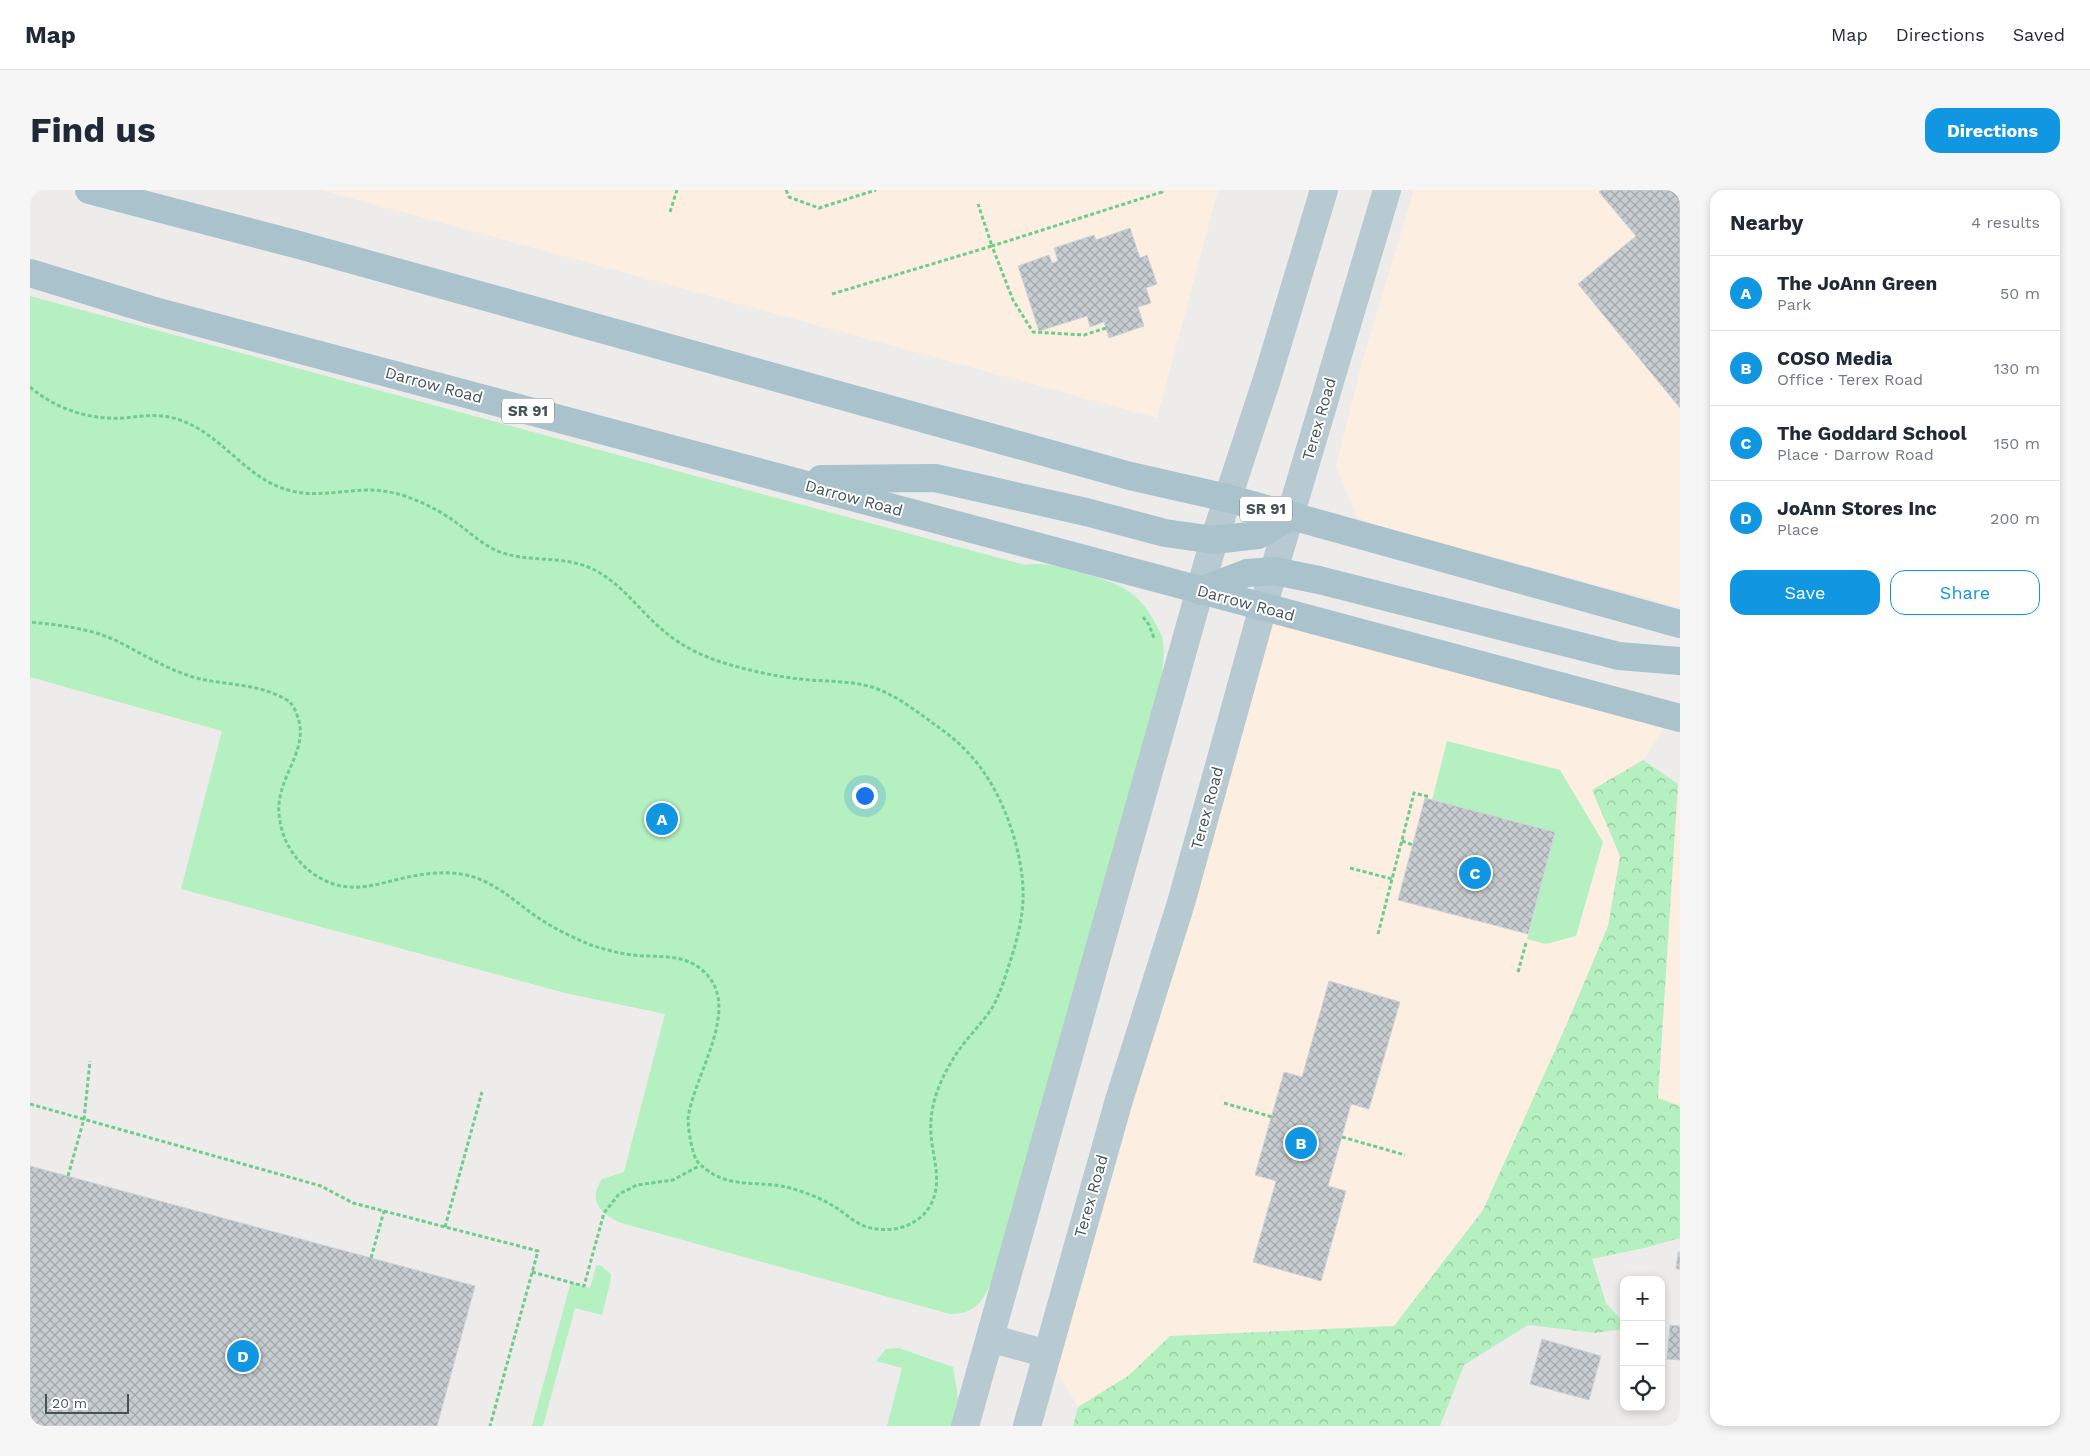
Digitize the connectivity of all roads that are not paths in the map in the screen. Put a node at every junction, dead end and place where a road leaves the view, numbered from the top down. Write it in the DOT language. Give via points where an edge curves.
graph roads {
  1 [pos="89,190"];
  2 [pos="1324,190"];
  3 [pos="1387,190"];
  4 [pos="30,273"];
  5 [pos="785,479"];
  6 [pos="1227,498"];
  7 [pos="1291,516"];
  8 [pos="1214,540"];
  9 [pos="1274,571"];
  10 [pos="1200,591"];
  11 [pos="1263,607"];
  12 [pos="1680,624"];
  13 [pos="1680,662"];
  14 [pos="1680,718"];
  15 [pos="990,1338"];
  16 [pos="1047,1354"];
  17 [pos="965,1426"];
  18 [pos="1027,1426"];
  1 -- 6 [label="main road, SR 91" via="1130,476"];
  2 -- 6 [label="street"];
  3 -- 7 [label="street, Terex Road"];
  4 -- 5 [label="main road, Darrow Road / SR 91" via="151,310"];
  5 -- 8 [label="main road" via="935,478 1165,533"];
  5 -- 10 [label="main road, Darrow Road / SR 91"];
  6 -- 7 [label="main road, SR 91"];
  6 -- 8 [label="street"];
  7 -- 8 [label="main road" via="1258,534"];
  7 -- 9 [label="street, Terex Road"];
  7 -- 12 [label="main road, SR 91"];
  8 -- 10 [label="street"];
  9 -- 10 [label="main road" via="1247,573"];
  9 -- 11 [label="street, Terex Road"];
  9 -- 13 [label="main road" via="1619,656"];
  10 -- 11 [label="main road, Darrow Road / SR 91"];
  10 -- 15 [label="street"];
  11 -- 14 [label="main road, Darrow Road / SR 91"];
  11 -- 16 [label="street, Terex Road" via="1182,903 1119,1100"];
  15 -- 16 [label="street"];
  15 -- 17 [label="street"];
  16 -- 18 [label="street, Terex Road"];
}
